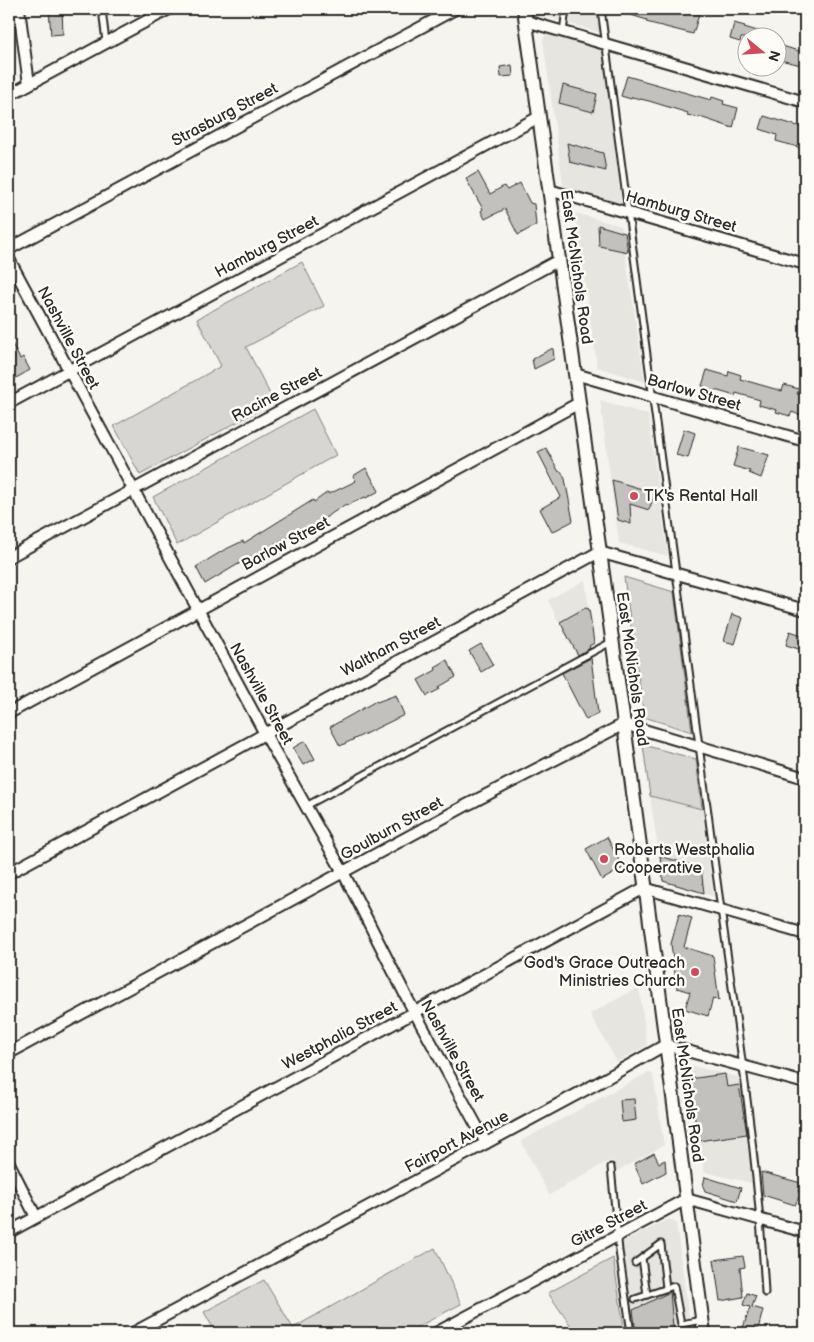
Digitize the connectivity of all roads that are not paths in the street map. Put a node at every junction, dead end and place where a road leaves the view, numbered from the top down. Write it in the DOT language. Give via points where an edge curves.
graph roads {
  1 [pos="19,9"];
  2 [pos="102,9"];
  3 [pos="168,9"];
  4 [pos="566,9"];
  5 [pos="600,9"];
  6 [pos="451,10"];
  7 [pos="525,15"];
  8 [pos="563,32"];
  9 [pos="106,42"];
  10 [pos="605,44"];
  11 [pos="29,84"];
  12 [pos="9,95"];
  13 [pos="805,102"];
  14 [pos="539,117"];
  15 [pos="549,190"];
  16 [pos="628,212"];
  17 [pos="9,249"];
  18 [pos="9,259"];
  19 [pos="559,260"];
  20 [pos="805,264"];
  21 [pos="69,370"];
  22 [pos="575,374"];
  23 [pos="652,397"];
  24 [pos="9,403"];
  25 [pos="579,403"];
  26 [pos="805,441"];
  27 [pos="133,490"];
  28 [pos="599,552"];
  29 [pos="9,557"];
  30 [pos="676,573"];
  31 [pos="198,609"];
  32 [pos="805,610"];
  33 [pos="612,642"];
  34 [pos="9,713"];
  35 [pos="624,724"];
  36 [pos="264,732"];
  37 [pos="699,747"];
  38 [pos="805,778"];
  39 [pos="306,806"];
  40 [pos="343,872"];
  41 [pos="9,873"];
  42 [pos="644,888"];
  43 [pos="720,909"];
  44 [pos="805,934"];
  45 [pos="415,1013"];
  46 [pos="665,1044"];
  47 [pos="9,1053"];
  48 [pos="744,1065"];
  49 [pos="805,1083"];
  50 [pos="486,1143"];
  51 [pos="9,1163"];
  52 [pos="611,1167"];
  53 [pos="686,1199"];
  54 [pos="36,1217"];
  55 [pos="761,1219"];
  56 [pos="9,1232"];
  57 [pos="805,1232"];
  58 [pos="619,1235"];
  59 [pos="642,1258"];
  60 [pos="635,1263"];
  61 [pos="666,1288"];
  62 [pos="765,1293"];
  63 [pos="647,1294"];
  64 [pos="634,1299"];
  65 [pos="702,1320"];
  66 [pos="134,1333"];
  67 [pos="436,1333"];
  68 [pos="631,1333"];
  69 [pos="704,1333"];
  1 -- 11 [label="street"];
  2 -- 9 [label="lane"];
  3 -- 9 [label="street"];
  4 -- 8 [label="lane"];
  5 -- 10 [label="lane"];
  6 -- 17 [label="street, Strasburg Street"];
  7 -- 8 [label="street"];
  7 -- 14 [label="street, East McNichols Road"];
  8 -- 10 [label="street"];
  9 -- 11 [label="street"];
  10 -- 13 [label="street"];
  10 -- 16 [label="lane"];
  11 -- 12 [label="street"];
  14 -- 15 [label="street, East McNichols Road"];
  14 -- 21 [label="street, Hamburg Street"];
  15 -- 16 [label="street, Hamburg Street"];
  15 -- 19 [label="street, East McNichols Road"];
  16 -- 20 [label="street, Hamburg Street"];
  16 -- 23 [label="lane"];
  18 -- 21 [label="street, Nashville Street"];
  19 -- 22 [label="street, East McNichols Road"];
  19 -- 27 [label="street, Racine Street"];
  21 -- 24 [label="street, Hamburg Street"];
  21 -- 27 [label="street, Nashville Street"];
  22 -- 23 [label="street, Barlow Street"];
  22 -- 25 [label="street, East McNichols Road"];
  23 -- 26 [label="street, Barlow Street"];
  23 -- 30 [label="lane"];
  25 -- 28 [label="street, East McNichols Road"];
  25 -- 31 [label="street, Barlow Street"];
  27 -- 29 [label="street, Racine Street"];
  27 -- 31 [label="street, Nashville Street"];
  28 -- 30 [label="street"];
  28 -- 33 [label="street, East McNichols Road"];
  28 -- 36 [label="street, Waltham Street"];
  30 -- 32 [label="street"];
  30 -- 37 [label="lane"];
  31 -- 34 [label="street, Barlow Street"];
  31 -- 36 [label="street, Nashville Street"];
  33 -- 35 [label="street, East McNichols Road"];
  33 -- 39 [label="lane"];
  35 -- 37 [label="street"];
  35 -- 40 [label="street, Goulburn Street"];
  35 -- 42 [label="street, East McNichols Road"];
  36 -- 39 [label="street, Nashville Street"];
  36 -- 41 [label="street, Waltham Street"];
  37 -- 38 [label="street"];
  37 -- 43 [label="lane"];
  39 -- 40 [label="street, Nashville Street"];
  40 -- 45 [label="street, Nashville Street"];
  40 -- 47 [label="street, Goulburn Street"];
  42 -- 43 [label="street"];
  42 -- 45 [label="street, Westphalia Street"];
  42 -- 46 [label="street, East McNichols Road"];
  43 -- 44 [label="street"];
  43 -- 48 [label="lane"];
  45 -- 50 [label="street, Nashville Street"];
  45 -- 54 [label="street, Westphalia Street"];
  46 -- 48 [label="street"];
  46 -- 50 [label="street, Fairport Avenue"];
  46 -- 53 [label="street, East McNichols Road"];
  48 -- 49 [label="street"];
  48 -- 55 [label="lane"];
  50 -- 66 [label="street, Fairport Avenue"];
  51 -- 54 [label="street"];
  52 -- 58 [label="lane"];
  53 -- 55 [label="street"];
  53 -- 58 [label="street, Gitre Street"];
  53 -- 65 [label="street, East McNichols Road"];
  54 -- 56 [label="street, Westphalia Street"];
  55 -- 57 [label="street"];
  55 -- 62 [label="lane"];
  58 -- 67 [label="street, Gitre Street"];
  58 -- 68 [label="lane"];
  59 -- 60 [label="lane"];
  59 -- 61 [label="lane" via="661,1244"];
  59 -- 63 [label="lane"];
  61 -- 63 [label="lane"];
  61 -- 65 [label="lane" via="674,1286 681,1324"];
  63 -- 64 [label="lane"];
  65 -- 69 [label="street, East McNichols Road"];
}
